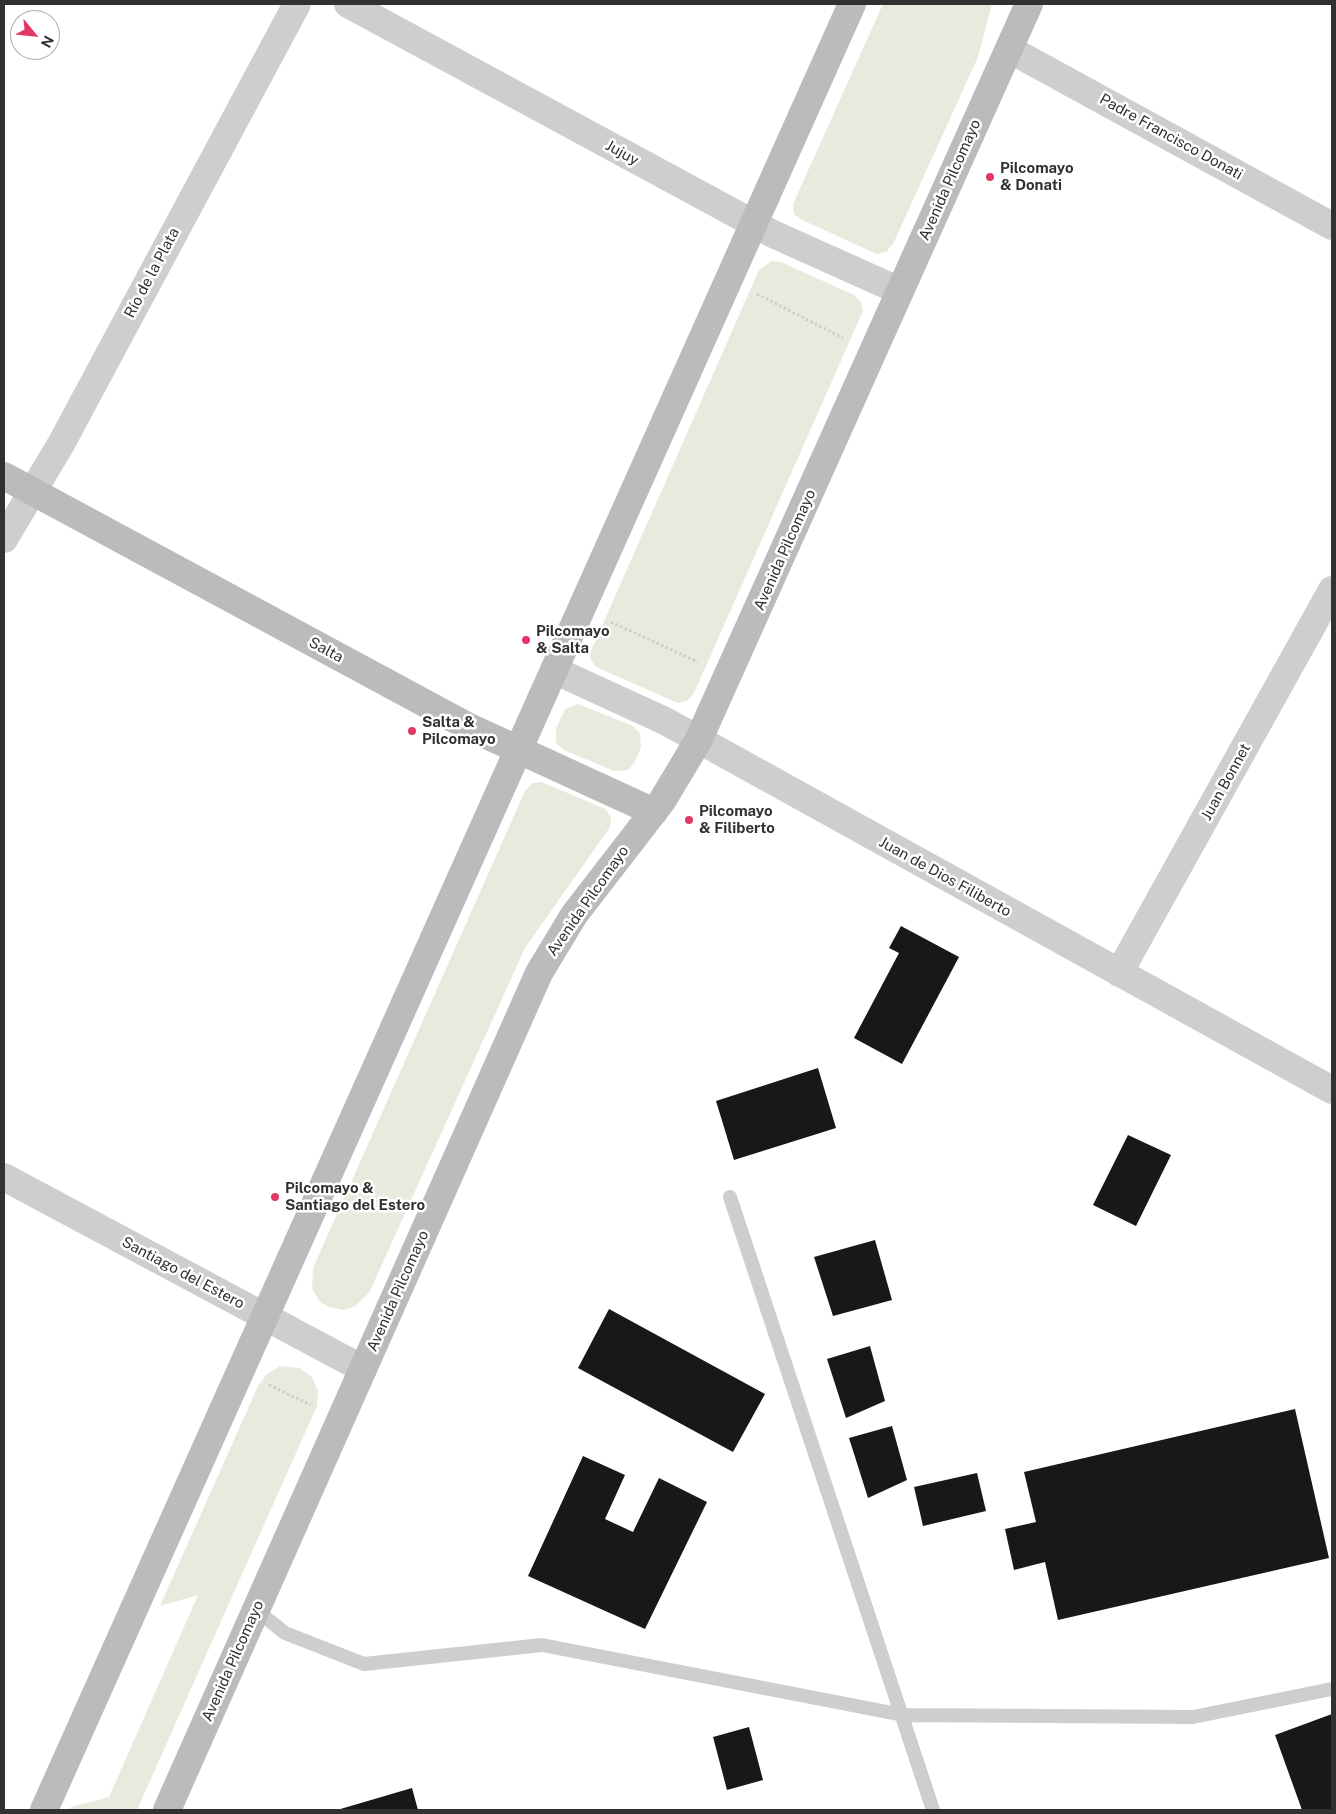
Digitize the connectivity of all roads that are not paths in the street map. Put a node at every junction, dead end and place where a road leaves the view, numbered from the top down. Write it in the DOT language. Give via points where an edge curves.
graph roads {
  1 [pos="297,4"];
  2 [pos="348,4"];
  3 [pos="852,4"];
  4 [pos="1029,4"];
  5 [pos="1009,49"];
  6 [pos="754,224"];
  7 [pos="1332,226"];
  8 [pos="900,291"];
  9 [pos="4,476"];
  10 [pos="32,491"];
  11 [pos="4,540"];
  12 [pos="1332,590"];
  13 [pos="554,670"];
  14 [pos="698,741"];
  15 [pos="518,750"];
  16 [pos="654,812"];
  17 [pos="1120,973"];
  18 [pos="1332,1090"];
  19 [pos="4,1177"];
  20 [pos="730,1197"];
  21 [pos="265,1317"];
  22 [pos="363,1369"];
  23 [pos="256,1610"];
  24 [pos="1332,1689"];
  25 [pos="903,1715"];
  26 [pos="44,1810"];
  27 [pos="167,1810"];
  28 [pos="933,1810"];
  1 -- 10 [label="street, Río de la Plata" via="61,444"];
  2 -- 6 [label="street, Jujuy"];
  3 -- 6 [label="main road"];
  4 -- 5 [label="main road, Avenida Pilcomayo"];
  5 -- 7 [label="street, Padre Francisco Donati"];
  5 -- 8 [label="main road, Avenida Pilcomayo"];
  6 -- 8 [label="street, Jujuy"];
  6 -- 13 [label="main road"];
  8 -- 14 [label="main road, Avenida Pilcomayo"];
  9 -- 10 [label="main road, Salta"];
  10 -- 11 [label="street, Río de la Plata"];
  10 -- 15 [label="main road, Salta" via="461,723"];
  12 -- 17 [label="street, Juan Bonnet"];
  13 -- 14 [label="street, Juan de Dios Filiberto" via="665,721"];
  13 -- 15 [label="main road"];
  14 -- 16 [label="main road, Avenida Pilcomayo"];
  14 -- 17 [label="street, Juan de Dios Filiberto"];
  15 -- 16 [label="main road, Salta"];
  15 -- 21 [label="main road"];
  16 -- 22 [label="main road, Avenida Pilcomayo" via="574,915 539,973"];
  17 -- 18 [label="street, Juan de Dios Filiberto"];
  19 -- 21 [label="street, Santiago del Estero"];
  20 -- 25 [label="lane"];
  21 -- 22 [label="street, Santiago del Estero"];
  21 -- 26 [label="main road"];
  22 -- 23 [label="main road, Avenida Pilcomayo"];
  23 -- 25 [label="lane" via="285,1633 364,1664 542,1645"];
  23 -- 27 [label="main road, Avenida Pilcomayo"];
  24 -- 25 [label="lane" via="1193,1717"];
  25 -- 28 [label="lane"];
}
